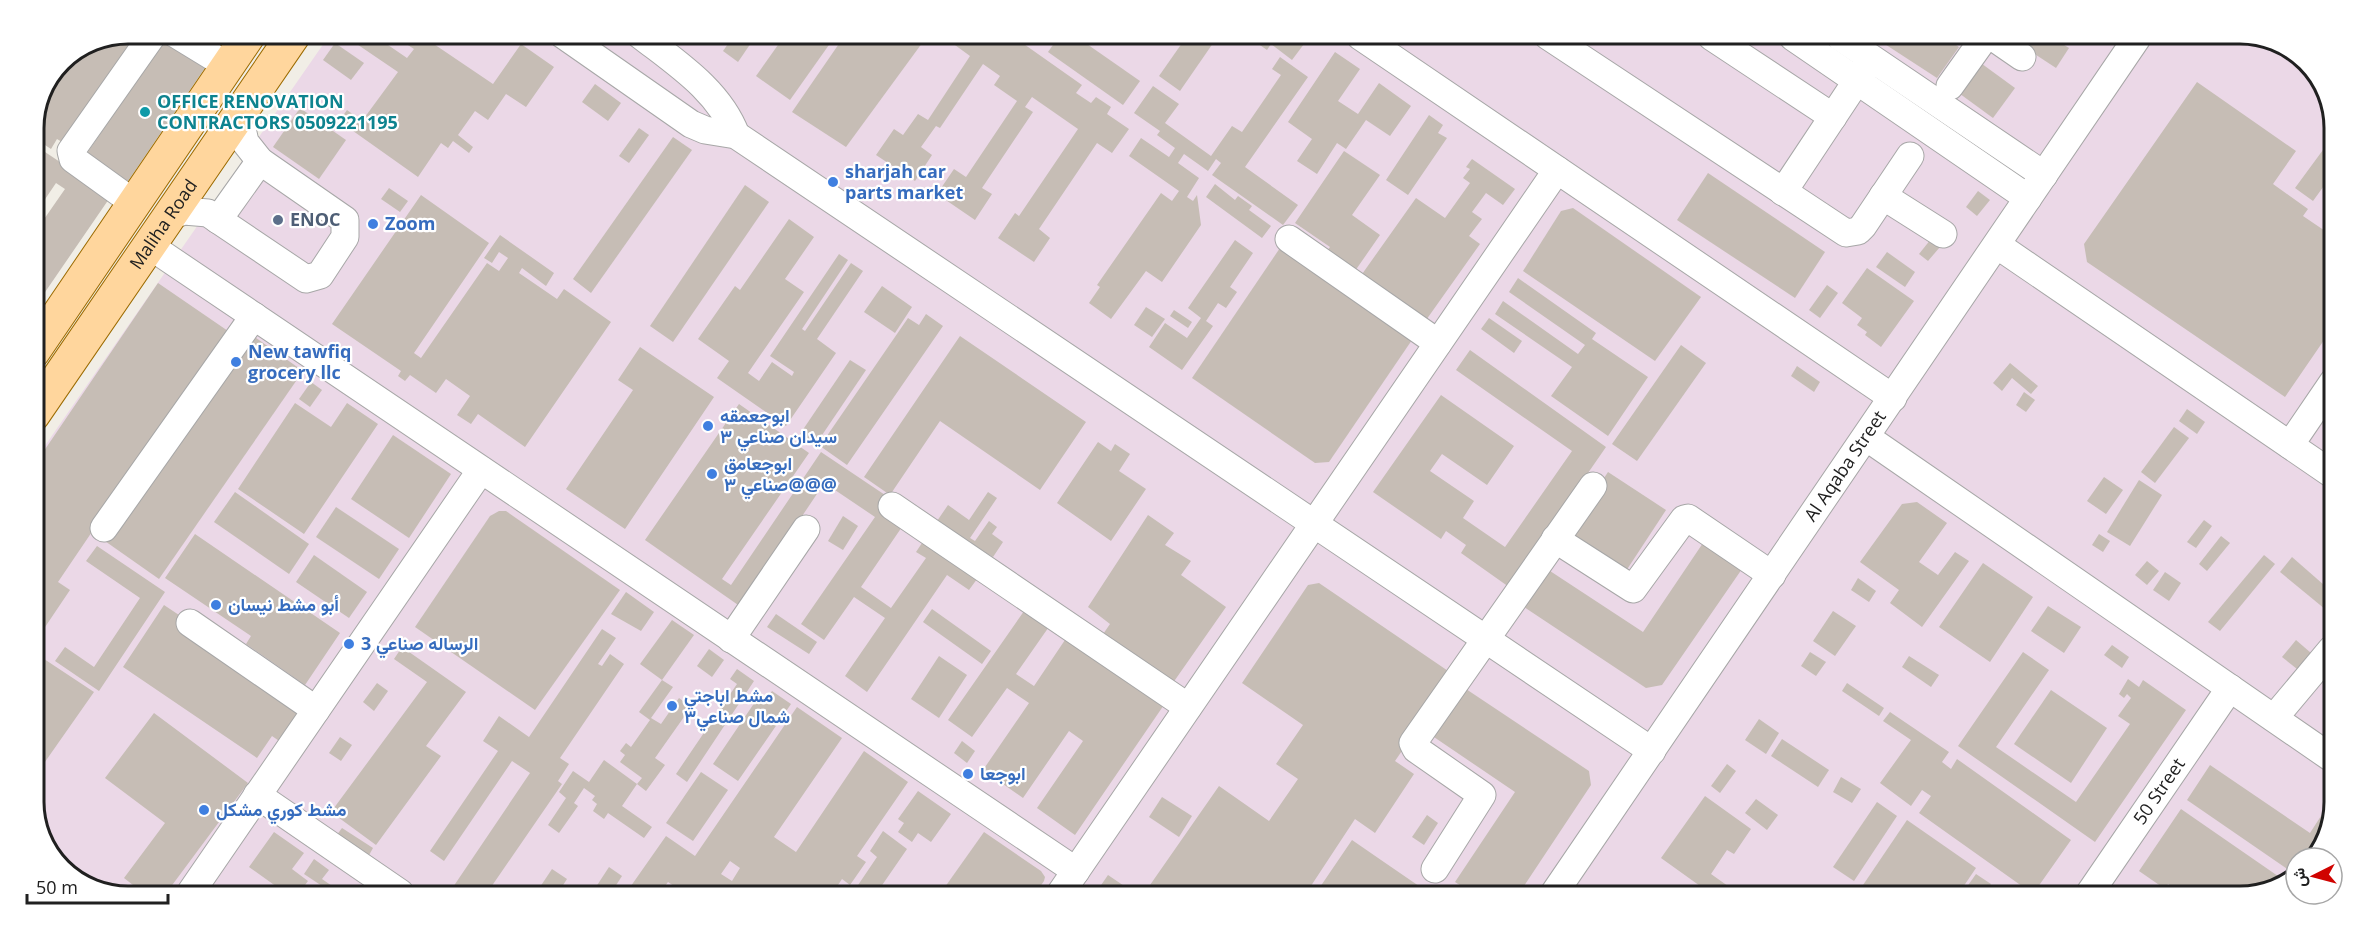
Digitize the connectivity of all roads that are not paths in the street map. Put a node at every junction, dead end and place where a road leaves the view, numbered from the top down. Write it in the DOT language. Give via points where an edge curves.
graph roads {
  1 [pos="146,44"];
  2 [pos="192,44"];
  3 [pos="243,44"];
  4 [pos="287,44"];
  5 [pos="576,44"];
  6 [pos="651,44"];
  7 [pos="1372,44"];
  8 [pos="1723,44"];
  9 [pos="1803,44"];
  10 [pos="1850,44"];
  11 [pos="1981,44"];
  12 [pos="2002,44"];
  13 [pos="2133,44"];
  14 [pos="1582,46"];
  15 [pos="2022,57"];
  16 [pos="1872,59"];
  17 [pos="228,66"];
  18 [pos="1857,81"];
  19 [pos="1950,86"];
  20 [pos="239,115"];
  21 [pos="1833,117"];
  22 [pos="736,135"];
  23 [pos="1910,156"];
  24 [pos="260,161"];
  25 [pos="1557,170"];
  26 [pos="2044,175"];
  27 [pos="1783,192"];
  28 [pos="1883,196"];
  29 [pos="2028,198"];
  30 [pos="134,203"];
  31 [pos="170,216"];
  32 [pos="218,220"];
  33 [pos="1943,234"];
  34 [pos="1288,239"];
  35 [pos="1997,245"];
  36 [pos="150,246"];
  37 [pos="254,316"];
  38 [pos="44,336"];
  39 [pos="1438,343"];
  40 [pos="2324,395"];
  41 [pos="1893,398"];
  42 [pos="44,400"];
  43 [pos="1866,437"];
  44 [pos="2290,445"];
  45 [pos="2324,468"];
  46 [pos="481,470"];
  47 [pos="1593,486"];
  48 [pos="892,506"];
  49 [pos="1315,524"];
  50 [pos="104,528"];
  51 [pos="806,529"];
  52 [pos="1555,540"];
  53 [pos="1772,575"];
  54 [pos="190,623"];
  55 [pos="731,639"];
  56 [pos="1486,639"];
  57 [pos="2324,658"];
  58 [pos="2230,688"];
  59 [pos="1188,707"];
  60 [pos="316,710"];
  61 [pos="2274,718"];
  62 [pos="1652,751"];
  63 [pos="2324,753"];
  64 [pos="257,795"];
  65 [pos="1435,869"];
  66 [pos="1076,871"];
  67 [pos="195,886"];
  68 [pos="390,886"];
  69 [pos="1066,886"];
  70 [pos="1560,886"];
  71 [pos="2095,886"];
  1 -- 30 [label="street" via="71,151 73,159"];
  2 -- 17 [label="street"];
  3 -- 17 [label="main road, Maliha Road"];
  4 -- 20 [label="main road, Maliha Road"];
  5 -- 22 [label="street" via="691,124"];
  6 -- 22 [label="street" via="711,93 726,112"];
  7 -- 25 [label="street"];
  8 -- 21 [label="street"];
  9 -- 18 [label="street"];
  10 -- 16 [label="street"];
  11 -- 19 [label="street"];
  12 -- 15 [label="street"];
  13 -- 26 [label="street, Al Aqaba Street"];
  14 -- 27 [label="street"];
  16 -- 18 [label="street"];
  16 -- 26 [label="street"];
  17 -- 30 [label="main road, Maliha Road"];
  18 -- 21 [label="street"];
  18 -- 29 [label="street"];
  20 -- 24 [label="street" via="245,142"];
  20 -- 31 [label="main road, Maliha Road"];
  21 -- 27 [label="street"];
  22 -- 49 [label="street"];
  23 -- 28 [label="street"];
  24 -- 32 [label="street"];
  24 -- 32 [label="street" via="345,220 345,237 320,275 306,279"];
  25 -- 39 [label="street"];
  25 -- 41 [label="street"];
  26 -- 29 [label="street, Al Aqaba Street"];
  27 -- 28 [label="street" via="1846,233 1858,231"];
  28 -- 33 [label="street"];
  29 -- 35 [label="street, Al Aqaba Street"];
  30 -- 38 [label="main road, Maliha Road"];
  31 -- 32 [label="street" via="196,210"];
  31 -- 36 [label="main road, Maliha Road"];
  34 -- 39 [label="street"];
  35 -- 41 [label="street, Al Aqaba Street"];
  35 -- 44 [label="street"];
  36 -- 37 [label="street"];
  36 -- 42 [label="main road, Maliha Road"];
  37 -- 46 [label="street"];
  37 -- 50 [label="street"];
  39 -- 49 [label="street"];
  40 -- 44 [label="street"];
  41 -- 43 [label="street, Al Aqaba Street"];
  43 -- 53 [label="street, Al Aqaba Street"];
  43 -- 58 [label="street"];
  44 -- 45 [label="street"];
  46 -- 55 [label="street"];
  46 -- 60 [label="street"];
  47 -- 52 [label="street"];
  48 -- 59 [label="street"];
  49 -- 56 [label="street"];
  49 -- 59 [label="street"];
  51 -- 55 [label="street"];
  52 -- 53 [label="street" via="1633,590 1688,518"];
  52 -- 56 [label="street"];
  53 -- 62 [label="street, Al Aqaba Street"];
  54 -- 60 [label="street"];
  55 -- 66 [label="street"];
  56 -- 62 [label="street"];
  56 -- 65 [label="street" via="1413,743 1482,795"];
  57 -- 61 [label="street"];
  58 -- 61 [label="street"];
  58 -- 71 [label="street, 50 Street"];
  59 -- 66 [label="street"];
  60 -- 64 [label="street"];
  61 -- 63 [label="street"];
  62 -- 70 [label="street, Al Aqaba Street"];
  64 -- 67 [label="street"];
  64 -- 68 [label="street"];
  66 -- 69 [label="street"];
}
